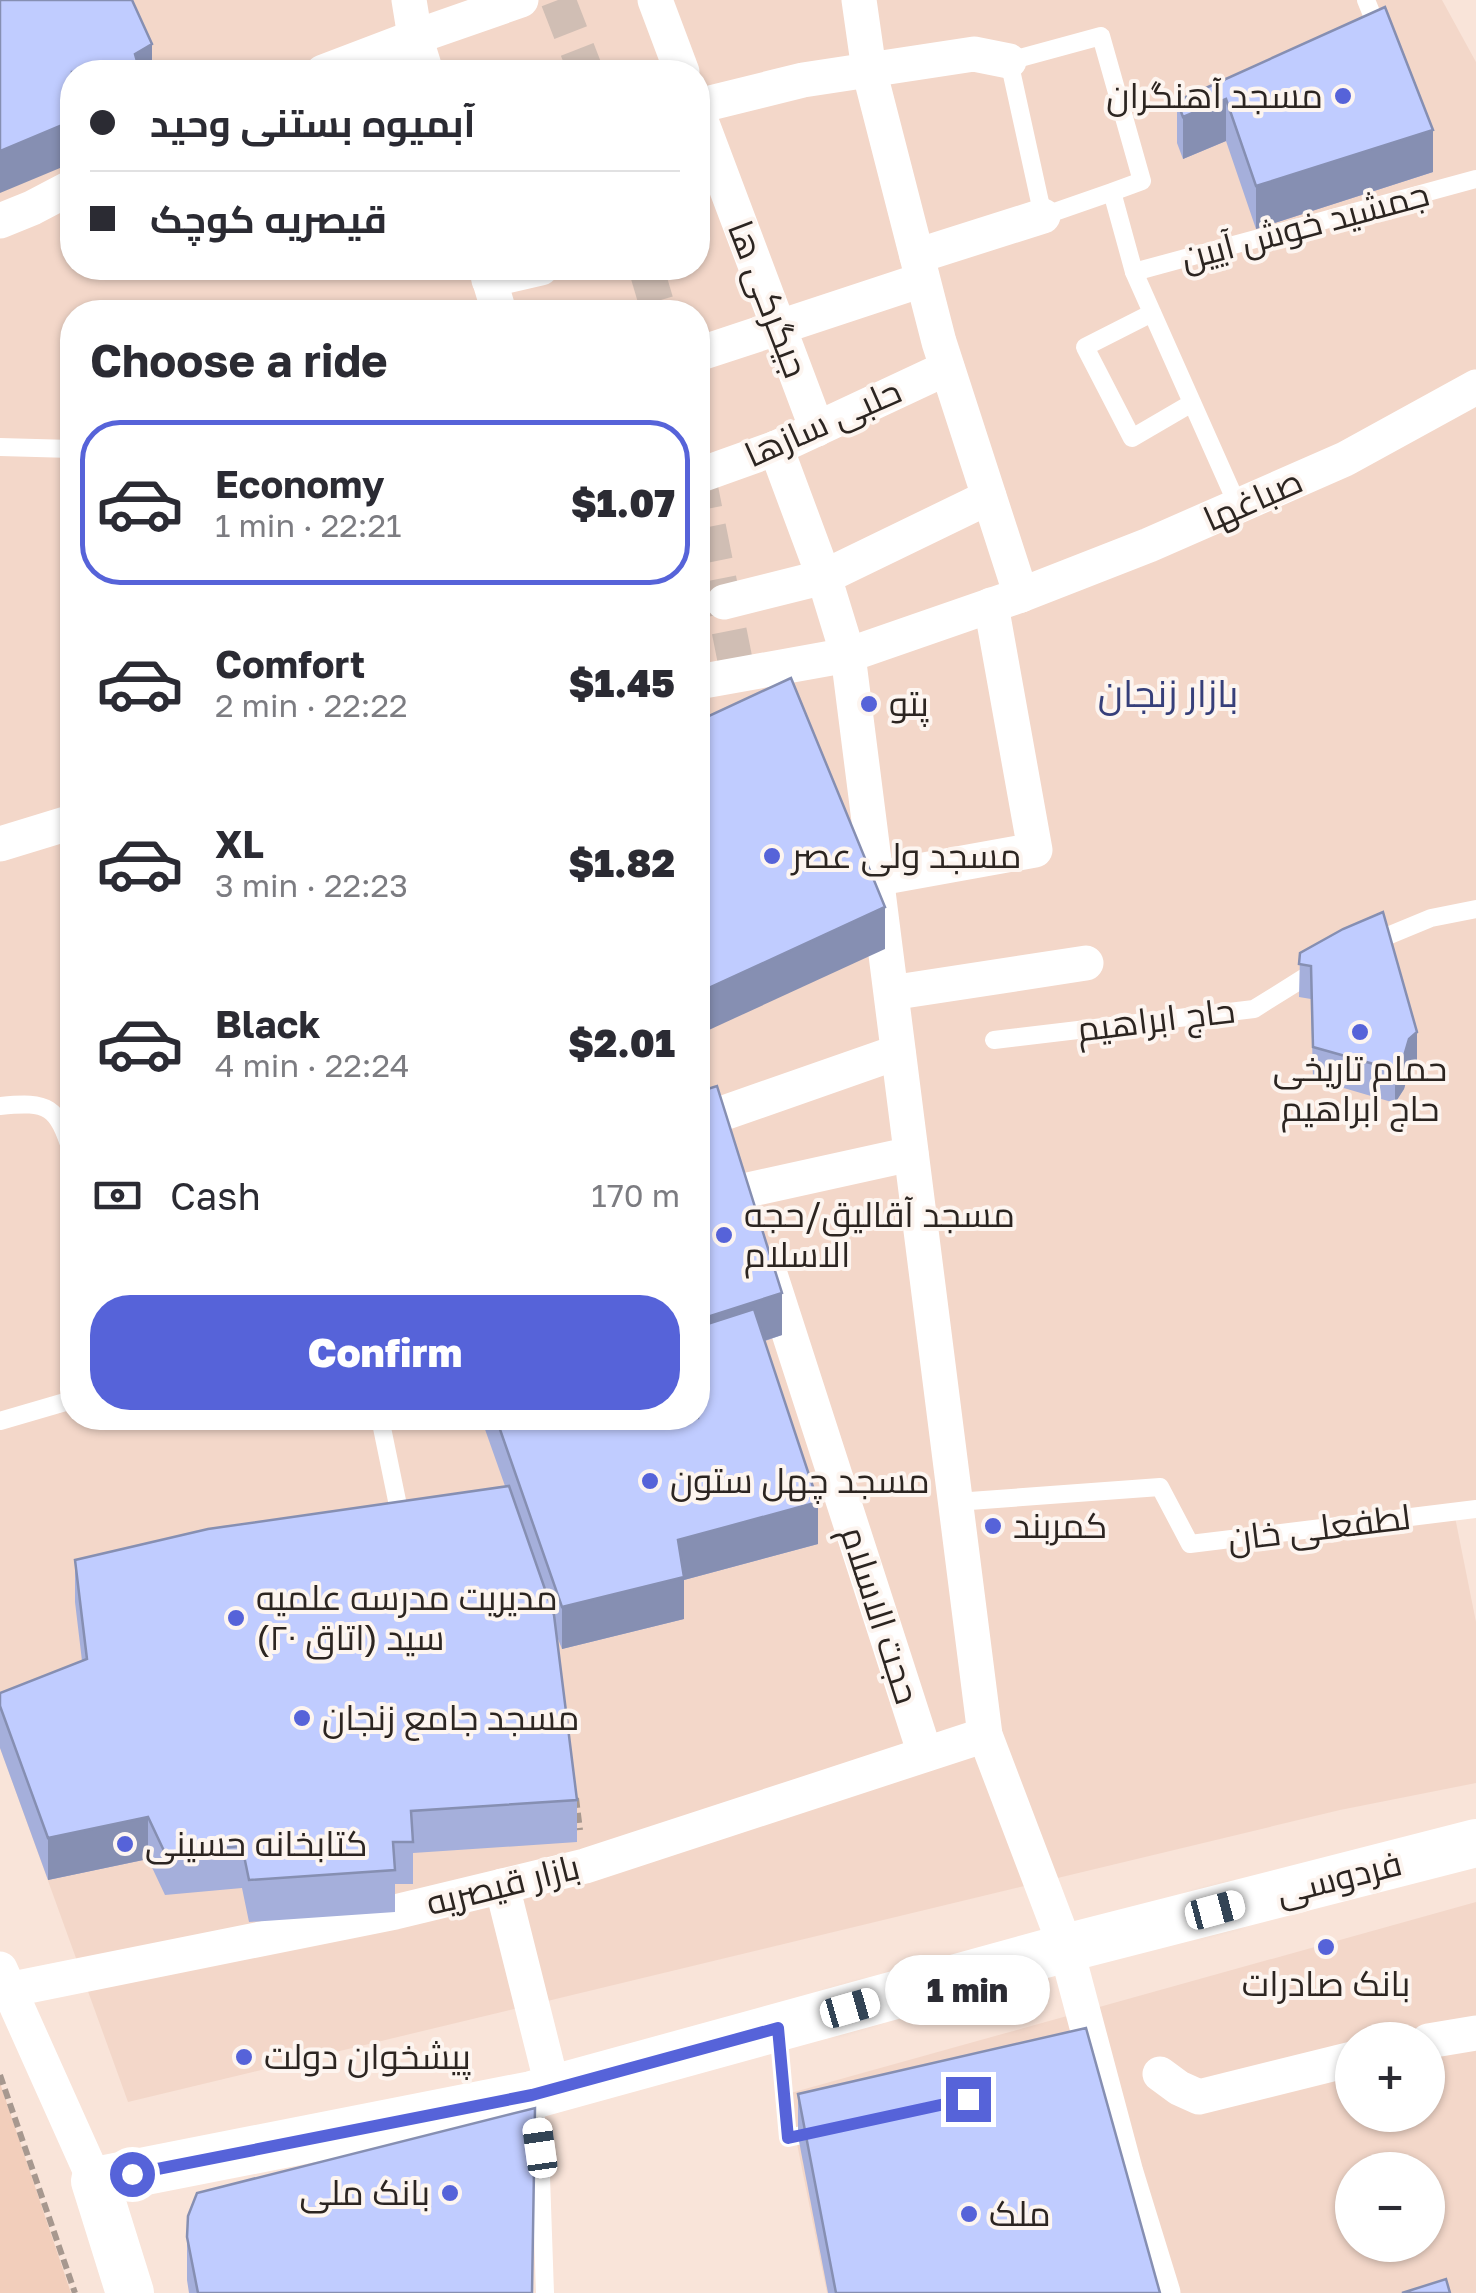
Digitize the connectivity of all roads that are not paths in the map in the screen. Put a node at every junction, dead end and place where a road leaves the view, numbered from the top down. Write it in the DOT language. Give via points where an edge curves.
graph roads {
  1 [pos="409,0"];
  2 [pos="521,0"];
  3 [pos="654,0"];
  4 [pos="859,0"];
  5 [pos="1366,0"];
  6 [pos="416,36"];
  7 [pos="1382,42"];
  8 [pos="354,60"];
  9 [pos="423,60"];
  10 [pos="677,60"];
  11 [pos="1009,61"];
  12 [pos="869,70"];
  13 [pos="710,107"];
  14 [pos="710,142"];
  15 [pos="1476,179"];
  16 [pos="1112,192"];
  17 [pos="60,193"];
  18 [pos="1043,216"];
  19 [pos="0,221"];
  20 [pos="919,268"];
  21 [pos="1134,272"];
  22 [pos="1152,313"];
  23 [pos="710,349"];
  24 [pos="947,368"];
  25 [pos="1476,386"];
  26 [pos="1192,403"];
  27 [pos="817,429"];
  28 [pos="0,447"];
  29 [pos="776,448"];
  30 [pos="60,449"];
  31 [pos="710,472"];
  32 [pos="989,497"];
  33 [pos="1238,506"];
  34 [pos="824,577"];
  35 [pos="1006,600"];
  36 [pos="724,602"];
  37 [pos="848,654"];
  38 [pos="710,680"];
  39 [pos="60,825"];
  40 [pos="2,837"];
  41 [pos="885,876"];
  42 [pos="1476,909"];
  43 [pos="1086,962"];
  44 [pos="898,992"];
  45 [pos="994,1040"];
  46 [pos="898,1052"];
  47 [pos="0,1106"];
  48 [pos="710,1117"];
  49 [pos="60,1121"];
  50 [pos="710,1122"];
  51 [pos="912,1154"];
  52 [pos="744,1191"];
  53 [pos="60,1404"];
  54 [pos="0,1421"];
  55 [pos="382,1430"];
  56 [pos="956,1502"];
  57 [pos="1476,1509"];
  58 [pos="404,1534"];
  59 [pos="985,1735"];
  60 [pos="925,1754"];
  61 [pos="1476,1842"];
  62 [pos="502,1886"];
  63 [pos="1066,1948"];
  64 [pos="4,1980"];
  65 [pos="778,2028"];
  66 [pos="1476,2034"];
  67 [pos="1445,2039"];
  68 [pos="1335,2063"];
  69 [pos="1160,2074"];
  70 [pos="543,2092"];
  71 [pos="836,2128"];
  72 [pos="95,2181"];
  73 [pos="130,2293"];
  74 [pos="545,2293"];
  75 [pos="1163,2293"];
  1 -- 6 [label="street"];
  2 -- 6 [label="street"];
  3 -- 10 [label="street"];
  4 -- 12 [label="street"];
  5 -- 7 [label="lane"];
  6 -- 8 [label="street"];
  6 -- 9 [label="street"];
  11 -- 12 [label="street" via="974,54"];
  11 -- 16 [label="lane" via="1100,36 1142,182"];
  11 -- 18 [label="lane"];
  12 -- 13 [label="street" via="803,80"];
  12 -- 20 [label="street"];
  14 -- 27 [label="street, جیگرکی ها"];
  15 -- 21 [label="lane, جمشید خوش آیین"];
  16 -- 18 [label="lane"];
  16 -- 21 [label="lane"];
  17 -- 19 [label="street"];
  18 -- 20 [label="street"];
  20 -- 23 [label="street"];
  20 -- 24 [label="street"];
  21 -- 22 [label="lane"];
  22 -- 26 [label="lane"];
  22 -- 26 [label="lane" via="1085,347 1132,438"];
  24 -- 27 [label="street, حلبی سازها"];
  24 -- 32 [label="street"];
  25 -- 33 [label="street, صباغها" via="1345,460"];
  26 -- 33 [label="lane"];
  27 -- 29 [label="street, حلبی سازها"];
  28 -- 30 [label="lane"];
  29 -- 31 [label="street, حلبی سازها"];
  29 -- 34 [label="street"];
  32 -- 34 [label="street"];
  32 -- 35 [label="street"];
  33 -- 35 [label="street, صباغها"];
  34 -- 36 [label="street"];
  34 -- 37 [label="street"];
  35 -- 37 [label="street, صباغها"];
  35 -- 41 [label="street" via="1035,850"];
  37 -- 38 [label="street, صباغها"];
  37 -- 46 [label="street"];
  39 -- 40 [label="street"];
  42 -- 45 [label="lane, حاج ابراهیم" via="1432,918 1347,953 1254,1008"];
  43 -- 44 [label="street"];
  46 -- 48 [label="street"];
  46 -- 51 [label="street"];
  47 -- 49 [label="lane" via="42,1106"];
  50 -- 52 [label="street, حجت الاسلام"];
  51 -- 52 [label="street"];
  51 -- 56 [label="street"];
  52 -- 60 [label="street, حجت الاسلام"];
  53 -- 54 [label="lane"];
  55 -- 58 [label="lane"];
  56 -- 57 [label="lane, لطفعلی خان" via="1160,1487 1190,1544"];
  56 -- 59 [label="street"];
  59 -- 60 [label="street, بازار قیصریه"];
  59 -- 63 [label="street"];
  60 -- 62 [label="street, بازار قیصریه" via="585,1866"];
  61 -- 63 [label="main road, فردوسی"];
  62 -- 64 [label="street, بازار قیصریه" via="395,1912"];
  62 -- 70 [label="street"];
  63 -- 65 [label="main road, فردوسی"];
  63 -- 75 [label="street" via="1083,2071 1126,2173"];
  64 -- 72 [label="street"];
  65 -- 70 [label="main road, فردوسی"];
  65 -- 71 [label="lane" via="788,2138"];
  66 -- 67 [label="street"];
  68 -- 69 [label="street" via="1199,2096"];
  70 -- 72 [label="main road, فردوسی"];
  70 -- 74 [label="lane"];
  72 -- 73 [label="main road"];
}
